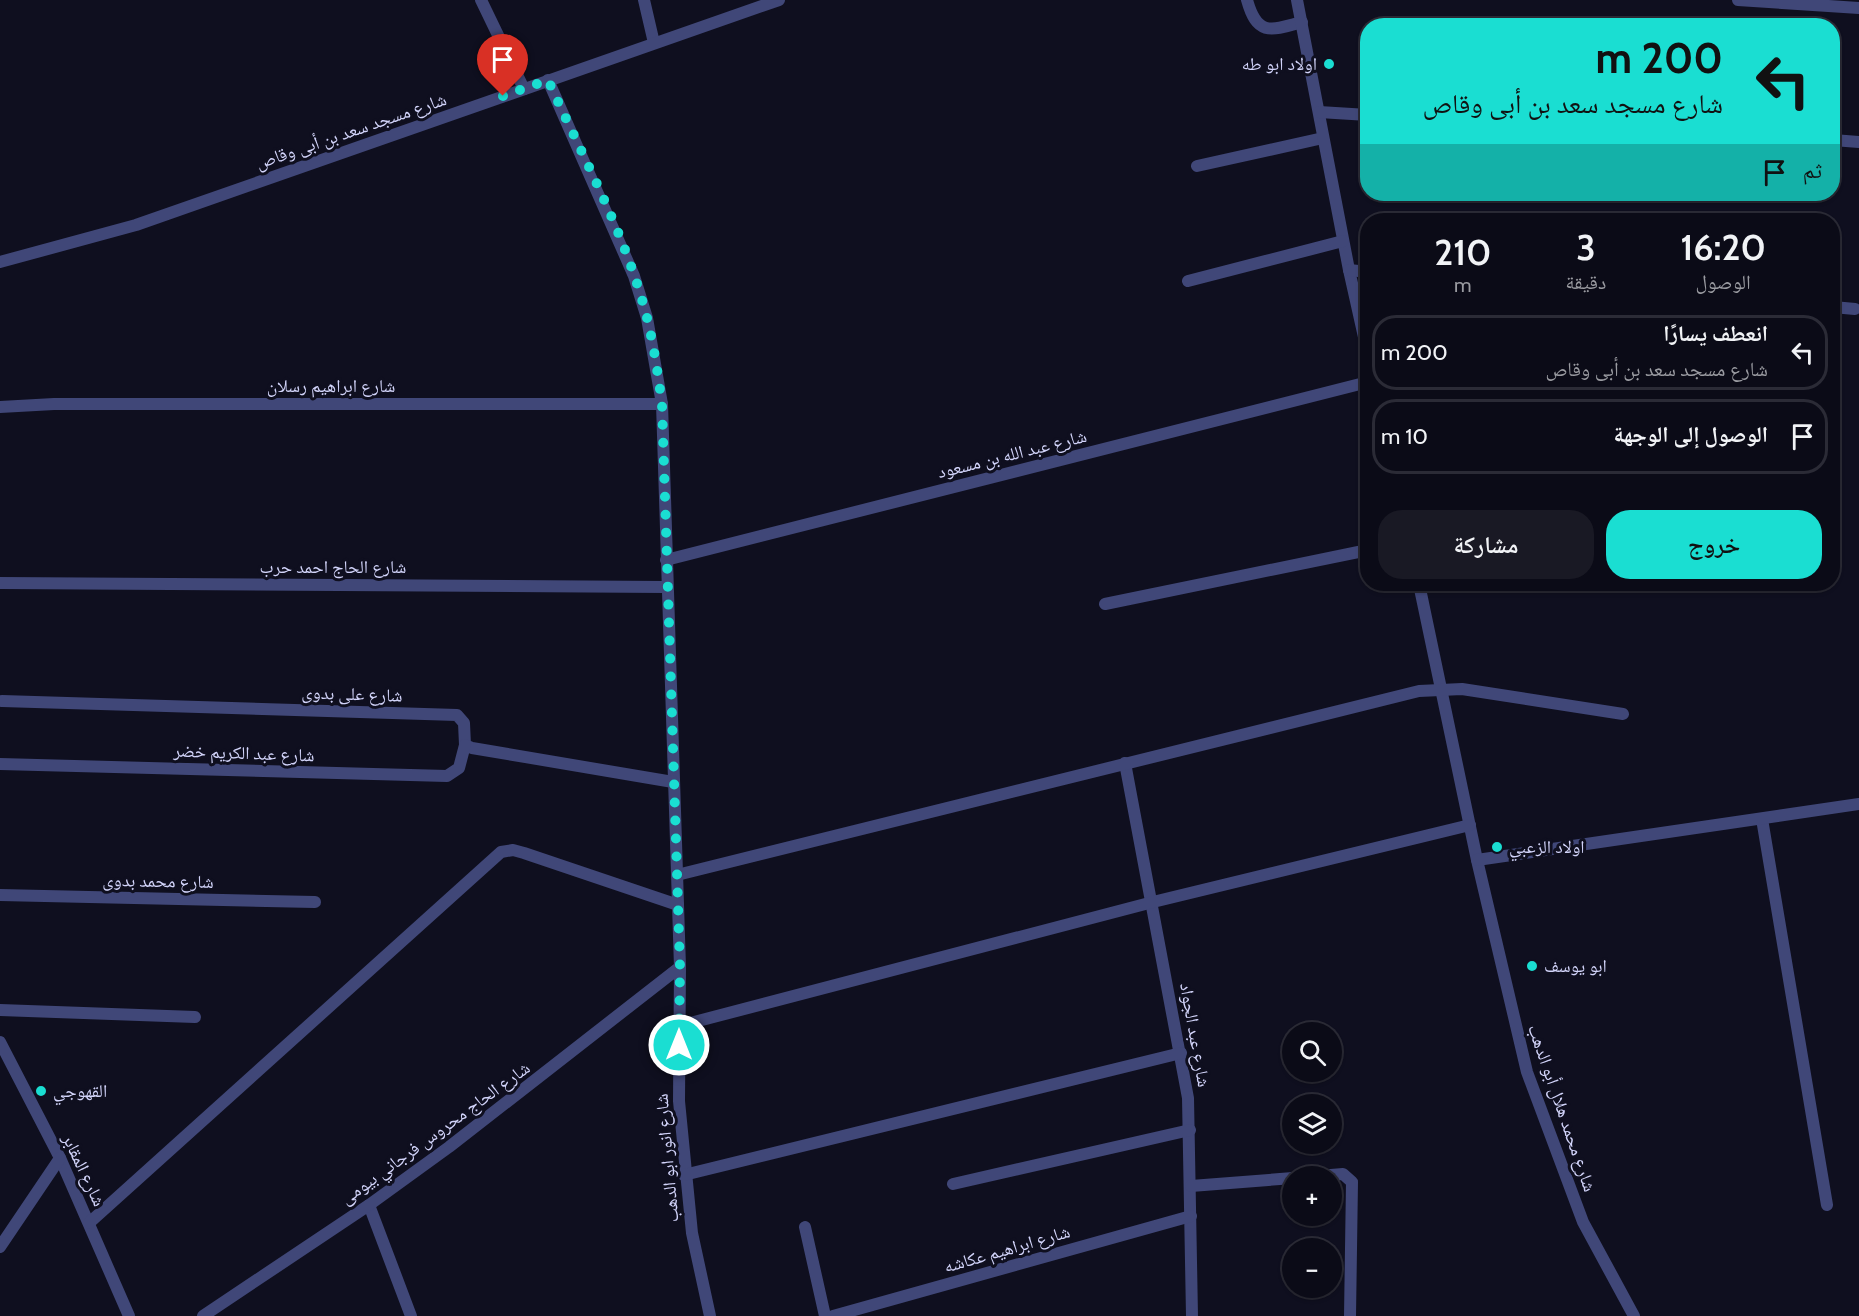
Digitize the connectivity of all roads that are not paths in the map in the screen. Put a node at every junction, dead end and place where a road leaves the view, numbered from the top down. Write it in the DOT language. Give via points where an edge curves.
graph roads {
  1 [pos="481,0"];
  2 [pos="644,0"];
  3 [pos="779,0"];
  4 [pos="1247,0"];
  5 [pos="1297,0"];
  6 [pos="1738,0"];
  7 [pos="1859,8"];
  8 [pos="1302,22"];
  9 [pos="654,43"];
  10 [pos="548,80"];
  11 [pos="525,89"];
  12 [pos="1318,112"];
  13 [pos="1360,115"];
  14 [pos="1323,138"];
  15 [pos="1840,141"];
  16 [pos="1859,142"];
  17 [pos="1197,166"];
  18 [pos="1343,241"];
  19 [pos="0,262"];
  20 [pos="1349,270"];
  21 [pos="1360,271"];
  22 [pos="1188,281"];
  23 [pos="1840,308"];
  24 [pos="1855,309"];
  25 [pos="1360,319"];
  26 [pos="1360,384"];
  27 [pos="662,404"];
  28 [pos="0,407"];
  29 [pos="1360,552"];
  30 [pos="666,560"];
  31 [pos="0,583"];
  32 [pos="666,587"];
  33 [pos="1420,591"];
  34 [pos="1105,604"];
  35 [pos="1441,689"];
  36 [pos="2,701"];
  37 [pos="1623,714"];
  38 [pos="465,745"];
  39 [pos="1125,763"];
  40 [pos="0,764"];
  41 [pos="673,782"];
  42 [pos="1859,804"];
  43 [pos="1762,819"];
  44 [pos="1470,825"];
  45 [pos="1477,860"];
  46 [pos="676,875"];
  47 [pos="0,895"];
  48 [pos="315,902"];
  49 [pos="1153,902"];
  50 [pos="678,905"];
  51 [pos="680,967"];
  52 [pos="0,1010"];
  53 [pos="195,1017"];
  54 [pos="680,1026"];
  55 [pos="0,1042"];
  56 [pos="1181,1053"];
  57 [pos="4,1057"];
  58 [pos="1190,1130"];
  59 [pos="60,1158"];
  60 [pos="1342,1174"];
  61 [pos="684,1175"];
  62 [pos="1282,1179"];
  63 [pos="953,1184"];
  64 [pos="1191,1186"];
  65 [pos="369,1204"];
  66 [pos="1827,1205"];
  67 [pos="1191,1216"];
  68 [pos="88,1223"];
  69 [pos="805,1227"];
  70 [pos="0,1247"];
  71 [pos="129,1316"];
  72 [pos="203,1316"];
  73 [pos="411,1316"];
  74 [pos="710,1316"];
  75 [pos="825,1316"];
  76 [pos="833,1316"];
  77 [pos="1192,1316"];
  78 [pos="1350,1316"];
  79 [pos="1634,1316"];
  1 -- 11 [label="street"];
  2 -- 9 [label="street"];
  3 -- 9 [label="street, شارع مسجد سعد بن أبى وقاص"];
  4 -- 8 [label="street" via="1257,25 1278,29"];
  5 -- 8 [label="street"];
  6 -- 7 [label="street"];
  8 -- 12 [label="street"];
  9 -- 10 [label="street, شارع مسجد سعد بن أبى وقاص"];
  10 -- 11 [label="street, شارع مسجد سعد بن أبى وقاص"];
  10 -- 27 [label="street, شارع انور ابو الدهب" via="634,276 647,318"];
  11 -- 19 [label="street, شارع مسجد سعد بن أبى وقاص" via="136,225"];
  12 -- 13 [label="street"];
  12 -- 14 [label="street"];
  14 -- 17 [label="street"];
  14 -- 18 [label="street"];
  15 -- 16 [label="street"];
  18 -- 20 [label="street"];
  18 -- 22 [label="street"];
  20 -- 21 [label="street"];
  20 -- 25 [label="street"];
  23 -- 24 [label="street"];
  26 -- 30 [label="street, شارع عبد الله بن مسعود"];
  27 -- 28 [label="street, شارع ابراهيم رسلان"];
  27 -- 30 [label="street, شارع انور ابو الدهب"];
  29 -- 34 [label="street"];
  30 -- 32 [label="street, شارع انور ابو الدهب"];
  31 -- 32 [label="street, شارع الحاج احمد حرب"];
  32 -- 41 [label="street, شارع انور ابو الدهب"];
  33 -- 35 [label="street, شارع محمد هلال أبو الدهب"];
  35 -- 37 [label="street"];
  35 -- 39 [label="street" via="1411,692"];
  35 -- 44 [label="street, شارع محمد هلال أبو الدهب"];
  36 -- 38 [label="street, شارع على بدوى" via="453,715 464,723"];
  38 -- 40 [label="street, شارع عبد الكريم خضر" via="459,768 447,776"];
  38 -- 41 [label="street"];
  39 -- 46 [label="street"];
  39 -- 49 [label="street, شارع عبد الجواد"];
  41 -- 46 [label="street, شارع انور ابو الدهب"];
  42 -- 43 [label="street"];
  43 -- 45 [label="street"];
  43 -- 66 [label="street"];
  44 -- 45 [label="street, شارع محمد هلال أبو الدهب"];
  44 -- 49 [label="street"];
  45 -- 79 [label="street, شارع محمد هلال أبو الدهب" via="1527,1071 1583,1222"];
  46 -- 50 [label="street, شارع انور ابو الدهب"];
  47 -- 48 [label="street, شارع محمد بدوى"];
  49 -- 54 [label="street"];
  49 -- 56 [label="street, شارع عبد الجواد"];
  50 -- 51 [label="street, شارع انور ابو الدهب"];
  50 -- 68 [label="street" via="524,853 501,852"];
  51 -- 54 [label="street, شارع انور ابو الدهب"];
  51 -- 65 [label="street, شارع الحاج محروس فرجاني بيومى" via="526,1089"];
  52 -- 53 [label="street"];
  54 -- 61 [label="street, شارع انور ابو الدهب" via="679,1101"];
  55 -- 57 [label="street, شارع المقابر"];
  56 -- 58 [label="street, شارع عبد الجواد"];
  56 -- 61 [label="street"];
  57 -- 59 [label="street, شارع المقابر"];
  58 -- 63 [label="street"];
  58 -- 64 [label="street, شارع عبد الجواد"];
  59 -- 68 [label="street, شارع المقابر"];
  59 -- 70 [label="street"];
  60 -- 78 [label="street" via="1352,1182"];
  61 -- 74 [label="street, شارع انور ابو الدهب"];
  62 -- 64 [label="street"];
  64 -- 67 [label="street, شارع عبد الجواد"];
  65 -- 72 [label="street, شارع الحاج محروس فرجاني بيومى"];
  65 -- 73 [label="street"];
  67 -- 76 [label="street, شارع ابراهيم عكاشه"];
  67 -- 77 [label="street, شارع عبد الجواد"];
  68 -- 71 [label="street, شارع المقابر"];
  69 -- 75 [label="street"];
}
